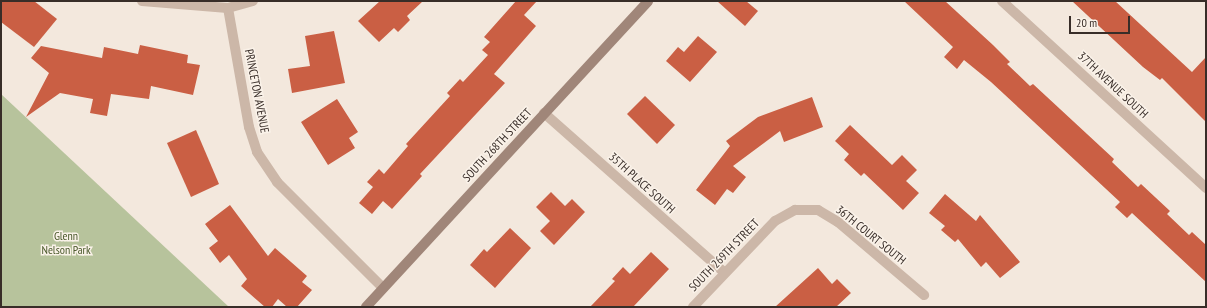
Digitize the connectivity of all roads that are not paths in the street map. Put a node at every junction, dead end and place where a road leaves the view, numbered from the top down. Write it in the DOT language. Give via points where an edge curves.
graph roads {
  1 [pos="142,1"];
  2 [pos="253,1"];
  3 [pos="648,1"];
  4 [pos="1002,1"];
  5 [pos="228,8"];
  6 [pos="544,113"];
  7 [pos="1206,188"];
  8 [pos="775,221"];
  9 [pos="724,272"];
  10 [pos="383,288"];
  11 [pos="924,296"];
  12 [pos="366,307"];
  13 [pos="692,307"];
  1 -- 5 [label="street"];
  2 -- 5 [label="street"];
  3 -- 6 [label="street, SOUTH 268TH STREET"];
  4 -- 7 [label="street, 37TH AVENUE SOUTH"];
  5 -- 10 [label="street, PRINCETON AVENUE" via="249,127 257,152 277,182"];
  6 -- 9 [label="street, 35TH PLACE SOUTH"];
  6 -- 10 [label="street, SOUTH 268TH STREET"];
  8 -- 9 [label="street, SOUTH 269TH STREET"];
  8 -- 11 [label="street, 36TH COURT SOUTH" via="795,210 818,210 838,222"];
  9 -- 13 [label="street, SOUTH 269TH STREET"];
  10 -- 12 [label="street, SOUTH 268TH STREET"];
}
